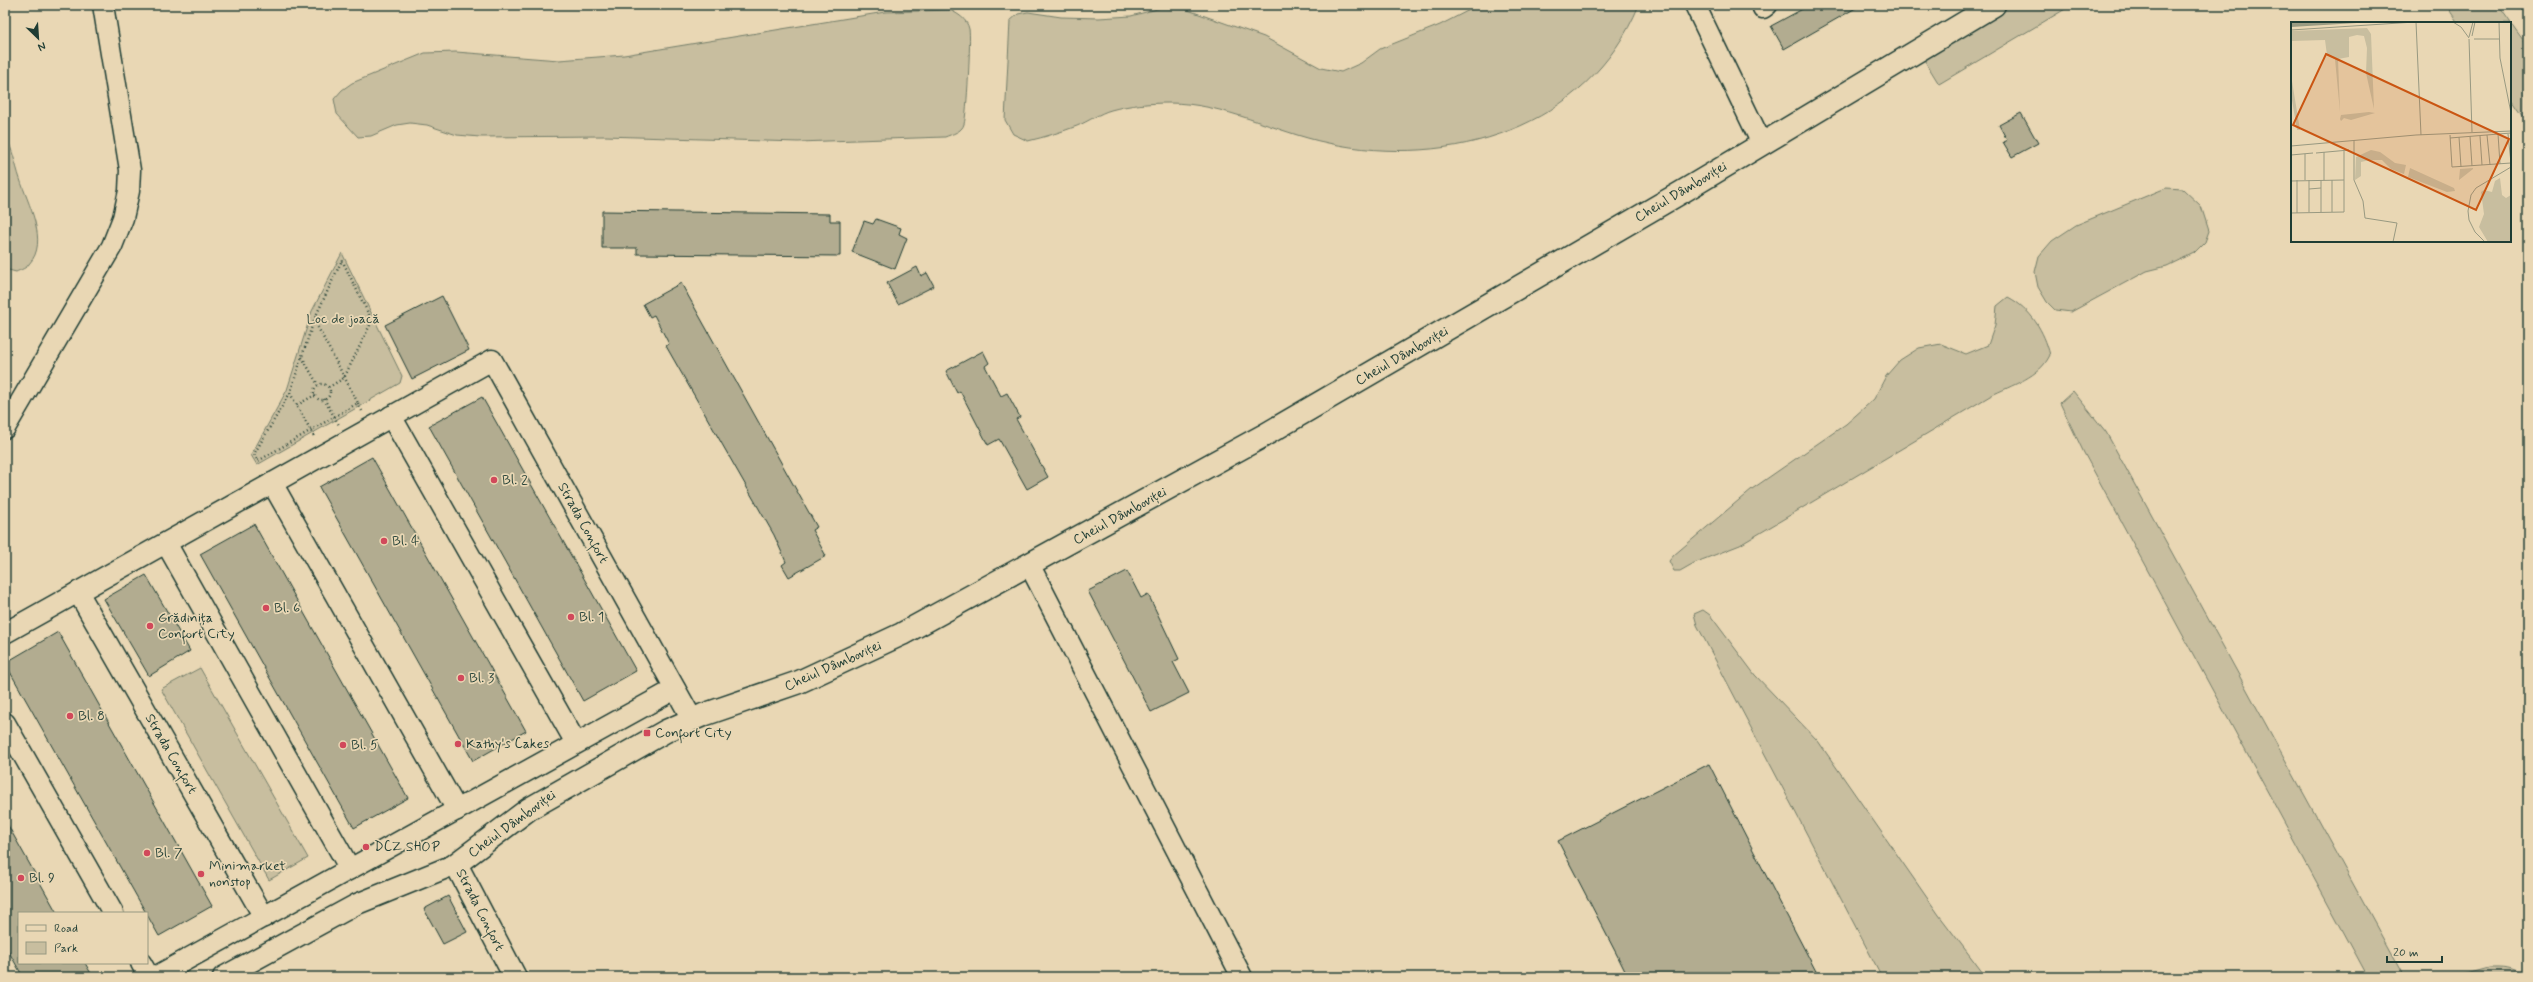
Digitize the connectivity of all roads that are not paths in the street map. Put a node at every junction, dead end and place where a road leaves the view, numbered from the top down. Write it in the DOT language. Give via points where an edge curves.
graph roads {
  1 [pos="103,5"];
  2 [pos="1695,5"];
  3 [pos="1994,5"];
  4 [pos="1762,144"];
  5 [pos="391,416"];
  6 [pos="5,428"];
  7 [pos="272,483"];
  8 [pos="166,543"];
  9 [pos="1030,566"];
  10 [pos="78,592"];
  11 [pos="5,633"];
  12 [pos="675,689"];
  13 [pos="692,719"];
  14 [pos="5,723"];
  15 [pos="576,743"];
  16 [pos="458,810"];
  17 [pos="456,864"];
  18 [pos="350,869"];
  19 [pos="112,912"];
  20 [pos="270,913"];
  21 [pos="292,939"];
  22 [pos="142,964"];
  23 [pos="149,977"];
  24 [pos="155,977"];
  25 [pos="223,977"];
  26 [pos="515,977"];
  27 [pos="1242,977"];
  1 -- 6 [label="street" via="128,148 129,191 112,246"];
  2 -- 4 [label="street"];
  3 -- 4 [label="street, Cheiul Dâmboviței"];
  4 -- 9 [label="street, Cheiul Dâmboviței" via="1373,374"];
  5 -- 7 [label="street, Strada Confort"];
  5 -- 12 [label="street, Strada Confort" via="492,360"];
  5 -- 15 [label="street"];
  7 -- 8 [label="street, Strada Confort"];
  7 -- 16 [label="street"];
  8 -- 10 [label="street, Strada Confort"];
  8 -- 18 [label="street"];
  9 -- 13 [label="street, Cheiul Dâmboviței" via="902,634 827,670 776,692"];
  9 -- 27 [label="street"];
  10 -- 11 [label="street, Strada Confort"];
  10 -- 20 [label="street, Strada Confort"];
  12 -- 13 [label="street"];
  12 -- 15 [label="street"];
  13 -- 17 [label="street, Cheiul Dâmboviței" via="559,790 503,827"];
  14 -- 19 [label="street"];
  15 -- 16 [label="street"];
  16 -- 18 [label="street"];
  17 -- 21 [label="street, Cheiul Dâmboviței" via="368,898"];
  17 -- 26 [label="street, Strada Confort"];
  18 -- 20 [label="street"];
  20 -- 21 [label="street, Strada Confort"];
  20 -- 24 [label="street"];
  21 -- 25 [label="street, Cheiul Dâmboviței"];
  22 -- 23 [label="street"];
}
